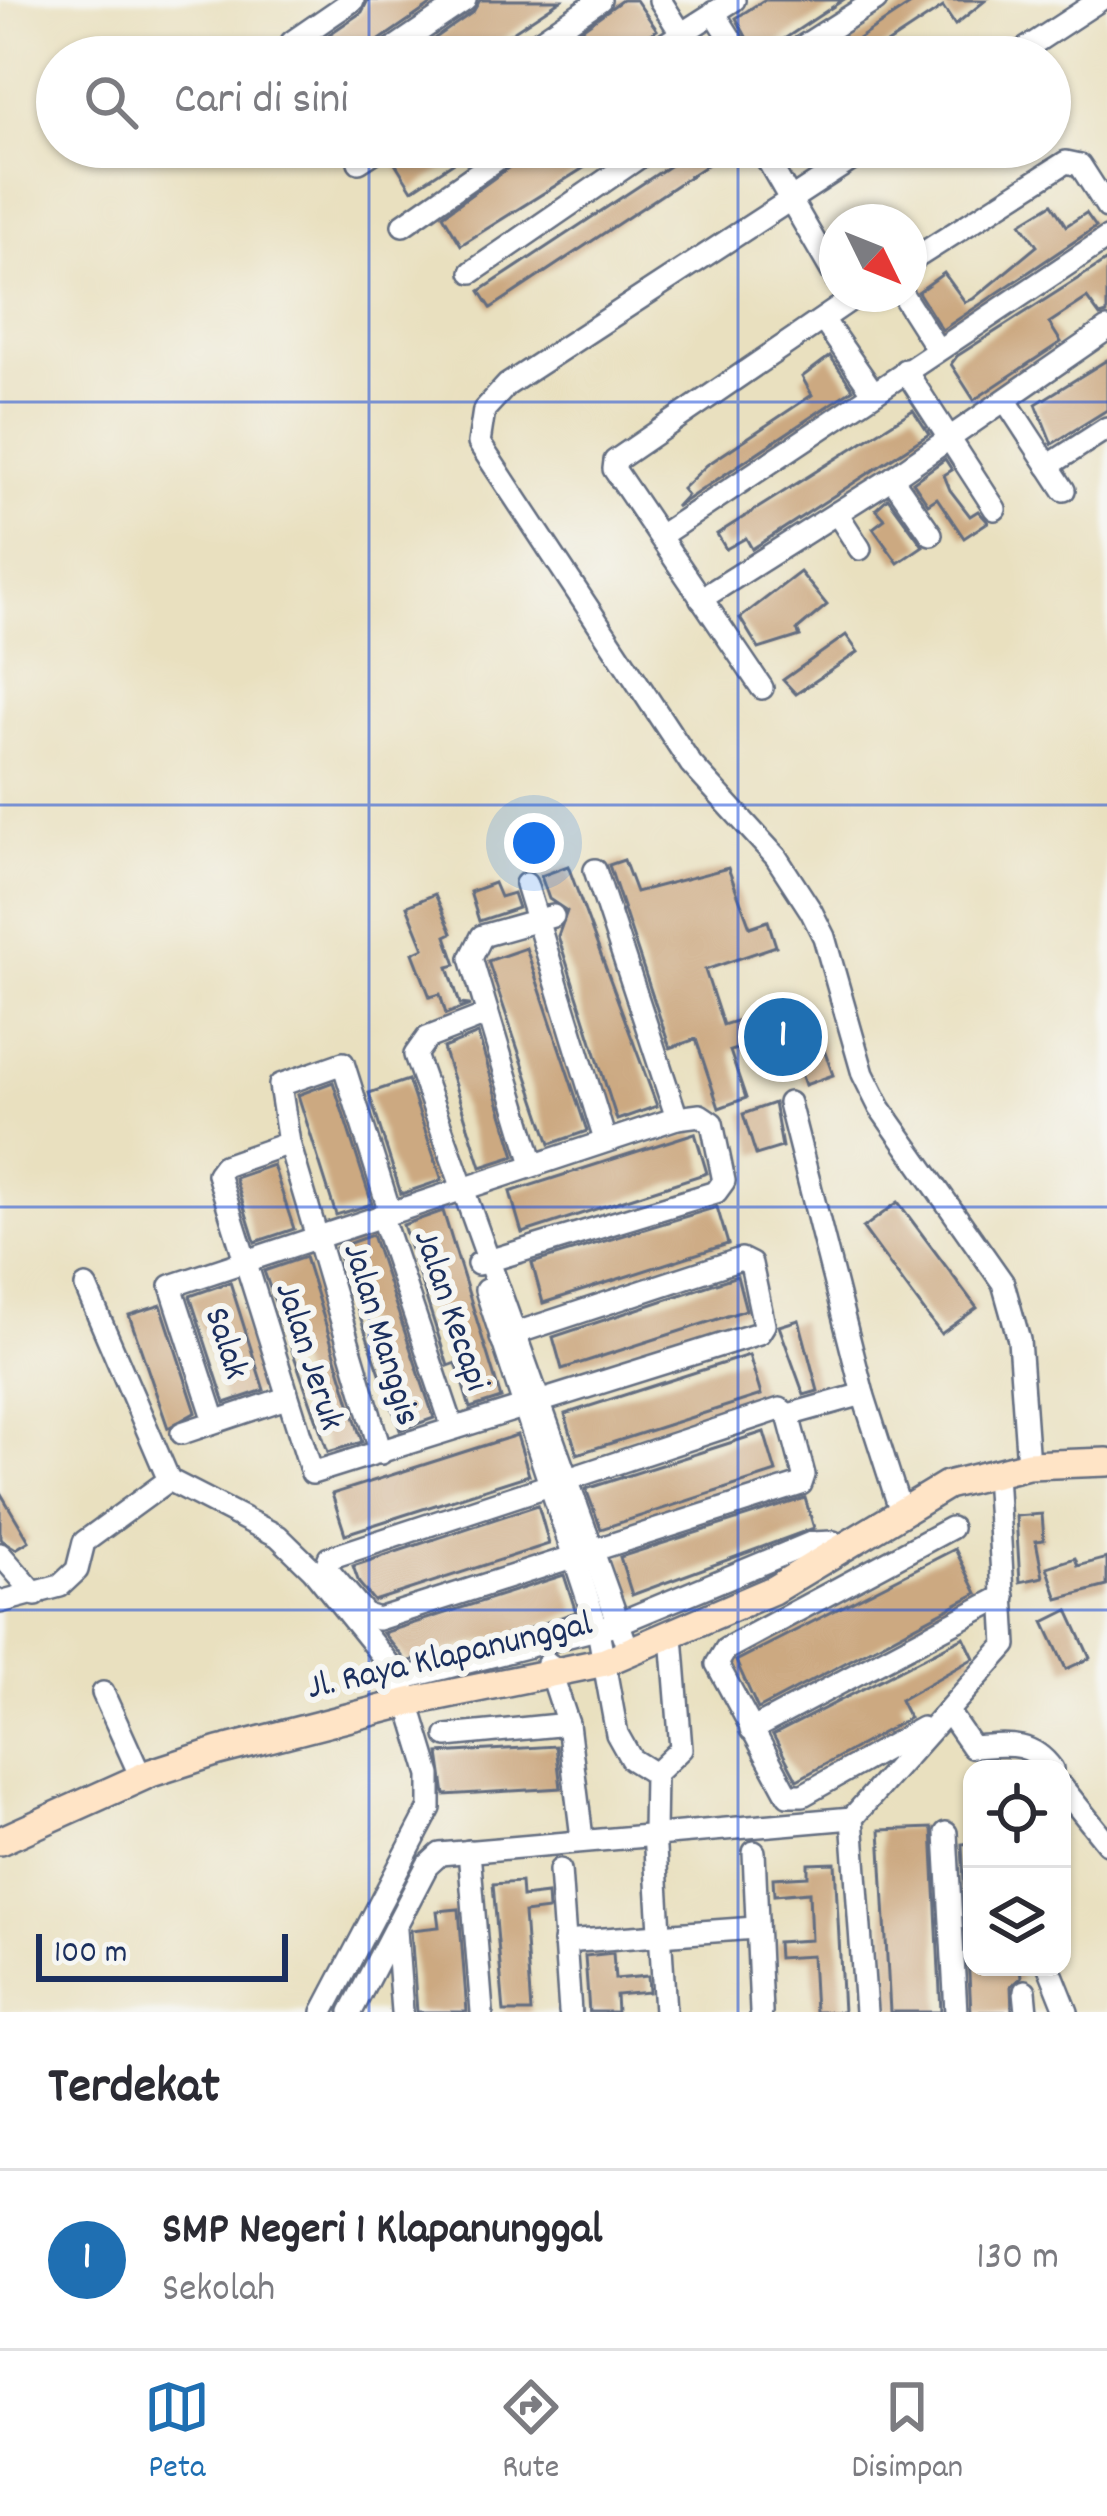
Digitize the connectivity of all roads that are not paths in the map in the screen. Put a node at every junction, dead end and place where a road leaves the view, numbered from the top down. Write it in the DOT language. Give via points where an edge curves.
graph roads {
  1 [pos="353,0"];
  2 [pos="465,0"];
  3 [pos="600,0"];
  4 [pos="660,0"];
  5 [pos="734,0"];
  6 [pos="876,0"];
  7 [pos="1100,0"];
  8 [pos="714,12"];
  9 [pos="679,31"];
  10 [pos="301,36"];
  11 [pos="412,36"];
  12 [pos="546,36"];
  13 [pos="673,36"];
  14 [pos="729,36"];
  15 [pos="819,36"];
  16 [pos="1044,36"];
  17 [pos="1071,163"];
  18 [pos="485,168"];
  19 [pos="623,168"];
  20 [pos="771,168"];
  21 [pos="839,168"];
  22 [pos="1057,168"];
  23 [pos="788,200"];
  24 [pos="1107,207"];
  25 [pos="403,225"];
  26 [pos="1107,238"];
  27 [pos="819,251"];
  28 [pos="927,251"];
  29 [pos="472,272"];
  30 [pos="834,312"];
  31 [pos="913,312"];
  32 [pos="824,321"];
  33 [pos="1107,329"];
  34 [pos="937,349"];
  35 [pos="905,370"];
  36 [pos="873,392"];
  37 [pos="1006,401"];
  38 [pos="1107,428"];
  39 [pos="950,438"];
  40 [pos="1048,466"];
  41 [pos="892,478"];
  42 [pos="1064,490"];
  43 [pos="995,509"];
  44 [pos="837,513"];
  45 [pos="931,534"];
  46 [pos="660,536"];
  47 [pos="860,549"];
  48 [pos="701,598"];
  49 [pos="762,688"];
  50 [pos="596,870"];
  51 [pos="526,884"];
  52 [pos="545,918"];
  53 [pos="487,1015"];
  54 [pos="789,1103"];
  55 [pos="677,1118"];
  56 [pos="605,1140"];
  57 [pos="289,1143"];
  58 [pos="533,1164"];
  59 [pos="459,1189"];
  60 [pos="386,1214"];
  61 [pos="315,1236"];
  62 [pos="484,1262"];
  63 [pos="242,1263"];
  64 [pos="171,1286"];
  65 [pos="86,1287"];
  66 [pos="509,1336"];
  67 [pos="863,1394"];
  68 [pos="286,1398"];
  69 [pos="532,1405"];
  70 [pos="788,1415"];
  71 [pos="214,1421"];
  72 [pos="453,1428"];
  73 [pos="182,1433"];
  74 [pos="381,1454"];
  75 [pos="1107,1462"];
  76 [pos="1028,1465"];
  77 [pos="996,1473"];
  78 [pos="169,1480"];
  79 [pos="558,1481"];
  80 [pos="894,1513"];
  81 [pos="951,1528"];
  82 [pos="840,1551"];
  83 [pos="581,1553"];
  84 [pos="0,1554"];
  85 [pos="902,1555"];
  86 [pos="36,1595"];
  87 [pos="1004,1596"];
  88 [pos="0,1602"];
  89 [pos="607,1627"];
  90 [pos="672,1636"];
  91 [pos="543,1642"];
  92 [pos="617,1657"];
  93 [pos="552,1677"];
  94 [pos="443,1681"];
  95 [pos="405,1691"];
  96 [pos="103,1694"];
  97 [pos="940,1716"];
  98 [pos="568,1724"];
  99 [pos="751,1730"];
  100 [pos="973,1758"];
  101 [pos="1043,1760"];
  102 [pos="655,1774"];
  103 [pos="141,1777"];
  104 [pos="1071,1797"];
  105 [pos="852,1818"];
  106 [pos="653,1833"];
  107 [pos="946,1833"];
  108 [pos="582,1838"];
  109 [pos="0,1841"];
  110 [pos="1107,1843"];
  111 [pos="469,1851"];
  112 [pos="754,1852"];
  113 [pos="560,1870"];
  114 [pos="396,1924"];
  115 [pos="754,1928"];
  116 [pos="660,1934"];
  117 [pos="565,1942"];
  118 [pos="1053,1976"];
  119 [pos="323,2012"];
  120 [pos="351,2012"];
  121 [pos="402,2012"];
  122 [pos="482,2012"];
  123 [pos="570,2012"];
  124 [pos="665,2012"];
  125 [pos="761,2012"];
  126 [pos="866,2012"];
  127 [pos="956,2012"];
  128 [pos="1067,2012"];
  1 -- 10 [label="street"];
  2 -- 11 [label="street"];
  3 -- 12 [label="street"];
  4 -- 9 [label="street"];
  5 -- 8 [label="street"];
  6 -- 15 [label="street"];
  7 -- 16 [label="street"];
  8 -- 9 [label="street"];
  8 -- 14 [label="street"];
  9 -- 13 [label="street"];
  17 -- 24 [label="street"];
  18 -- 25 [label="street"];
  19 -- 29 [label="street"];
  20 -- 23 [label="street"];
  21 -- 23 [label="street"];
  22 -- 28 [label="street"];
  23 -- 27 [label="street"];
  23 -- 76 [label="street" via="507,385 484,410 479,443 691,764 776,857 812,911 880,1108 1003,1283 1019,1340"];
  26 -- 34 [label="street"];
  30 -- 32 [label="street"];
  31 -- 34 [label="street"];
  32 -- 36 [label="street"];
  32 -- 46 [label="street" via="615,461"];
  33 -- 37 [label="street"];
  34 -- 35 [label="street"];
  35 -- 36 [label="street"];
  35 -- 39 [label="street"];
  36 -- 46 [label="street"];
  37 -- 39 [label="street"];
  37 -- 40 [label="street"];
  38 -- 40 [label="street"];
  39 -- 41 [label="street"];
  39 -- 43 [label="street"];
  40 -- 42 [label="street"];
  41 -- 44 [label="street"];
  41 -- 45 [label="street"];
  44 -- 47 [label="street"];
  44 -- 48 [label="street"];
  46 -- 48 [label="street"];
  48 -- 49 [label="street"];
  50 -- 55 [label="street"];
  51 -- 52 [label="street"];
  52 -- 53 [label="street" via="474,943"];
  52 -- 56 [label="street"];
  53 -- 58 [label="street"];
  53 -- 59 [label="street" via="427,1038 415,1054"];
  54 -- 67 [label="street"];
  55 -- 56 [label="street, Jalan Manggis"];
  55 -- 62 [label="street" via="700,1115 712,1123 721,1189"];
  56 -- 58 [label="street, Jalan Manggis"];
  57 -- 60 [label="street, Jalan Kecapi" via="280,1085 343,1063"];
  57 -- 61 [label="street"];
  57 -- 63 [label="street, Jalan Jeruk" via="220,1169"];
  58 -- 59 [label="street, Jalan Manggis"];
  59 -- 60 [label="street, Jalan Manggis"];
  59 -- 62 [label="street"];
  60 -- 61 [label="street, Jalan Manggis"];
  60 -- 72 [label="street, Jalan Kecapi"];
  61 -- 63 [label="street, Jalan Manggis"];
  61 -- 74 [label="street, Jalan Manggis"];
  62 -- 66 [label="street"];
  63 -- 64 [label="street, Jalan Manggis"];
  63 -- 68 [label="street, Jalan Jeruk"];
  64 -- 71 [label="street, Salak"];
  65 -- 78 [label="street"];
  66 -- 69 [label="street"];
  66 -- 69 [label="street" via="741,1259 751,1264 759,1333"];
  67 -- 70 [label="street"];
  67 -- 80 [label="street"];
  68 -- 71 [label="street"];
  68 -- 74 [label="street, Jalan Jeruk" via="310,1472"];
  69 -- 72 [label="street"];
  69 -- 79 [label="street"];
  70 -- 79 [label="street" via="780,1408"];
  70 -- 83 [label="street" via="801,1484"];
  71 -- 73 [label="street"];
  72 -- 74 [label="street"];
  75 -- 76 [label="street, Jl. Raya Klapanunggal"];
  76 -- 77 [label="street, Jl. Raya Klapanunggal"];
  77 -- 80 [label="street, Jl. Raya Klapanunggal" via="946,1485"];
  77 -- 87 [label="street"];
  78 -- 86 [label="street" via="84,1542 65,1582"];
  78 -- 95 [label="street" via="278,1536"];
  79 -- 83 [label="street"];
  79 -- 83 [label="street" via="329,1558 326,1568 366,1615 378,1618"];
  80 -- 82 [label="street, Jl. Raya Klapanunggal"];
  80 -- 85 [label="street"];
  81 -- 85 [label="street"];
  82 -- 89 [label="street" via="832,1542 811,1543"];
  82 -- 90 [label="street, Jl. Raya Klapanunggal"];
  83 -- 89 [label="street"];
  84 -- 86 [label="street"];
  85 -- 99 [label="street" via="719,1655"];
  86 -- 88 [label="street"];
  87 -- 97 [label="street" via="1001,1654"];
  87 -- 99 [label="street"];
  89 -- 91 [label="street"];
  89 -- 92 [label="street"];
  90 -- 92 [label="street, Jl. Raya Klapanunggal"];
  90 -- 102 [label="street" via="681,1749"];
  91 -- 93 [label="street"];
  91 -- 94 [label="street"];
  92 -- 93 [label="street, Jl. Raya Klapanunggal"];
  92 -- 102 [label="street" via="622,1747"];
  93 -- 94 [label="street, Jl. Raya Klapanunggal"];
  93 -- 98 [label="street"];
  94 -- 95 [label="street, Jl. Raya Klapanunggal"];
  94 -- 98 [label="street" via="457,1734"];
  95 -- 103 [label="street, Jl. Raya Klapanunggal"];
  95 -- 119 [label="street" via="430,1775 430,1808"];
  96 -- 103 [label="street"];
  97 -- 99 [label="street" via="792,1797"];
  97 -- 100 [label="street"];
  97 -- 105 [label="street"];
  98 -- 108 [label="street"];
  100 -- 101 [label="street" via="1016,1744"];
  102 -- 106 [label="street"];
  103 -- 109 [label="street, Jl. Raya Klapanunggal"];
  104 -- 110 [label="street"];
  105 -- 106 [label="street"];
  105 -- 126 [label="street"];
  106 -- 108 [label="street"];
  106 -- 116 [label="street"];
  107 -- 127 [label="street"];
  108 -- 111 [label="street"];
  111 -- 114 [label="street" via="433,1858"];
  111 -- 122 [label="street"];
  112 -- 115 [label="street"];
  113 -- 117 [label="street"];
  114 -- 120 [label="street"];
  114 -- 121 [label="street"];
  115 -- 116 [label="street"];
  115 -- 125 [label="street"];
  116 -- 117 [label="street"];
  116 -- 124 [label="street"];
  117 -- 123 [label="street"];
  118 -- 128 [label="street"];
}
